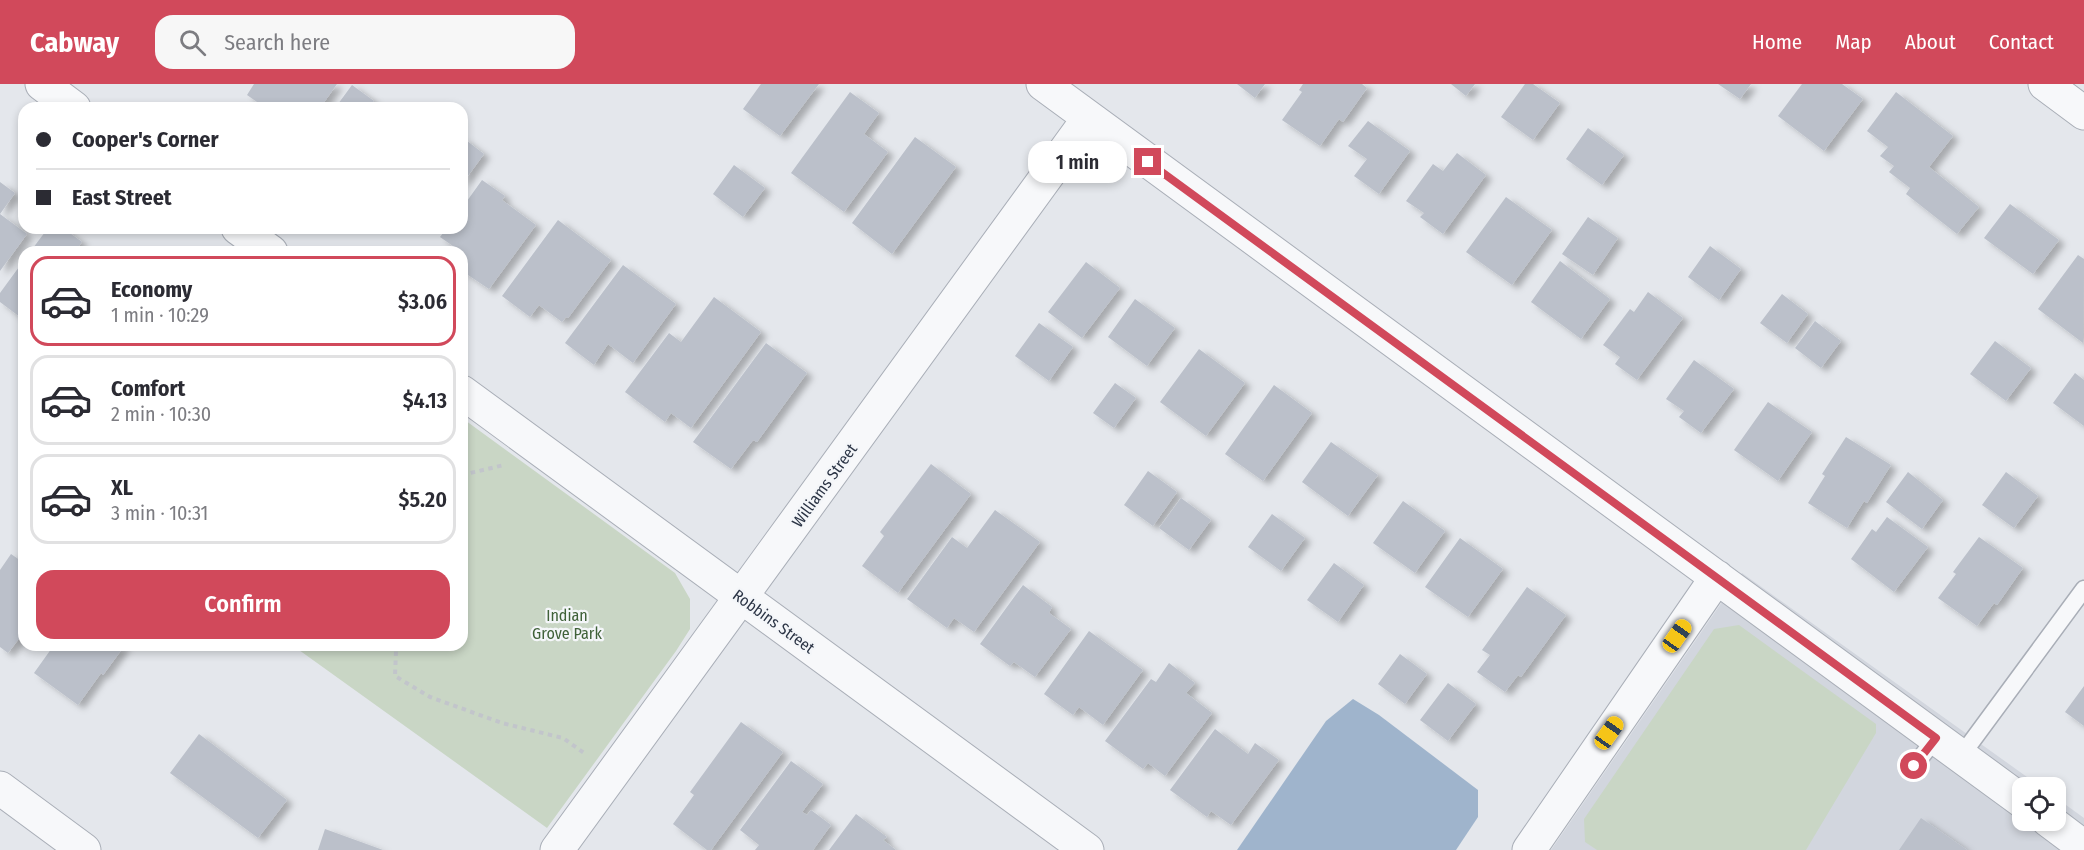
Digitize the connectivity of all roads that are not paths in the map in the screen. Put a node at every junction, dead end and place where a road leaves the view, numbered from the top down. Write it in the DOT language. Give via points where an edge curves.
graph roads {
  1 [pos="42,84"];
  2 [pos="1043,84"];
  3 [pos="2045,84"];
  4 [pos="66,102"];
  5 [pos="2084,113"];
  6 [pos="1089,118"];
  7 [pos="246,234"];
  8 [pos="263,246"];
  9 [pos="468,396"];
  10 [pos="1717,577"];
  11 [pos="2084,589"];
  12 [pos="742,598"];
  13 [pos="1949,747"];
  14 [pos="1914,766"];
  15 [pos="0,788"];
  16 [pos="2012,794"];
  17 [pos="2063,831"];
  18 [pos="2084,847"];
  19 [pos="84,850"];
  20 [pos="557,850"];
  21 [pos="1087,850"];
  22 [pos="1528,850"];
  1 -- 4 [label="street"];
  2 -- 6 [label="street"];
  3 -- 5 [label="street"];
  6 -- 10 [label="street"];
  6 -- 12 [label="street, Williams Street"];
  7 -- 8 [label="street"];
  9 -- 12 [label="street, Robbins Street"];
  10 -- 13 [label="street"];
  10 -- 22 [label="street"];
  11 -- 13 [label="lane"];
  12 -- 20 [label="street, Williams Street"];
  12 -- 21 [label="street, Robbins Street"];
  13 -- 14 [label="lane"];
  13 -- 16 [label="street"];
  15 -- 19 [label="street"];
  17 -- 18 [label="street"];
}
